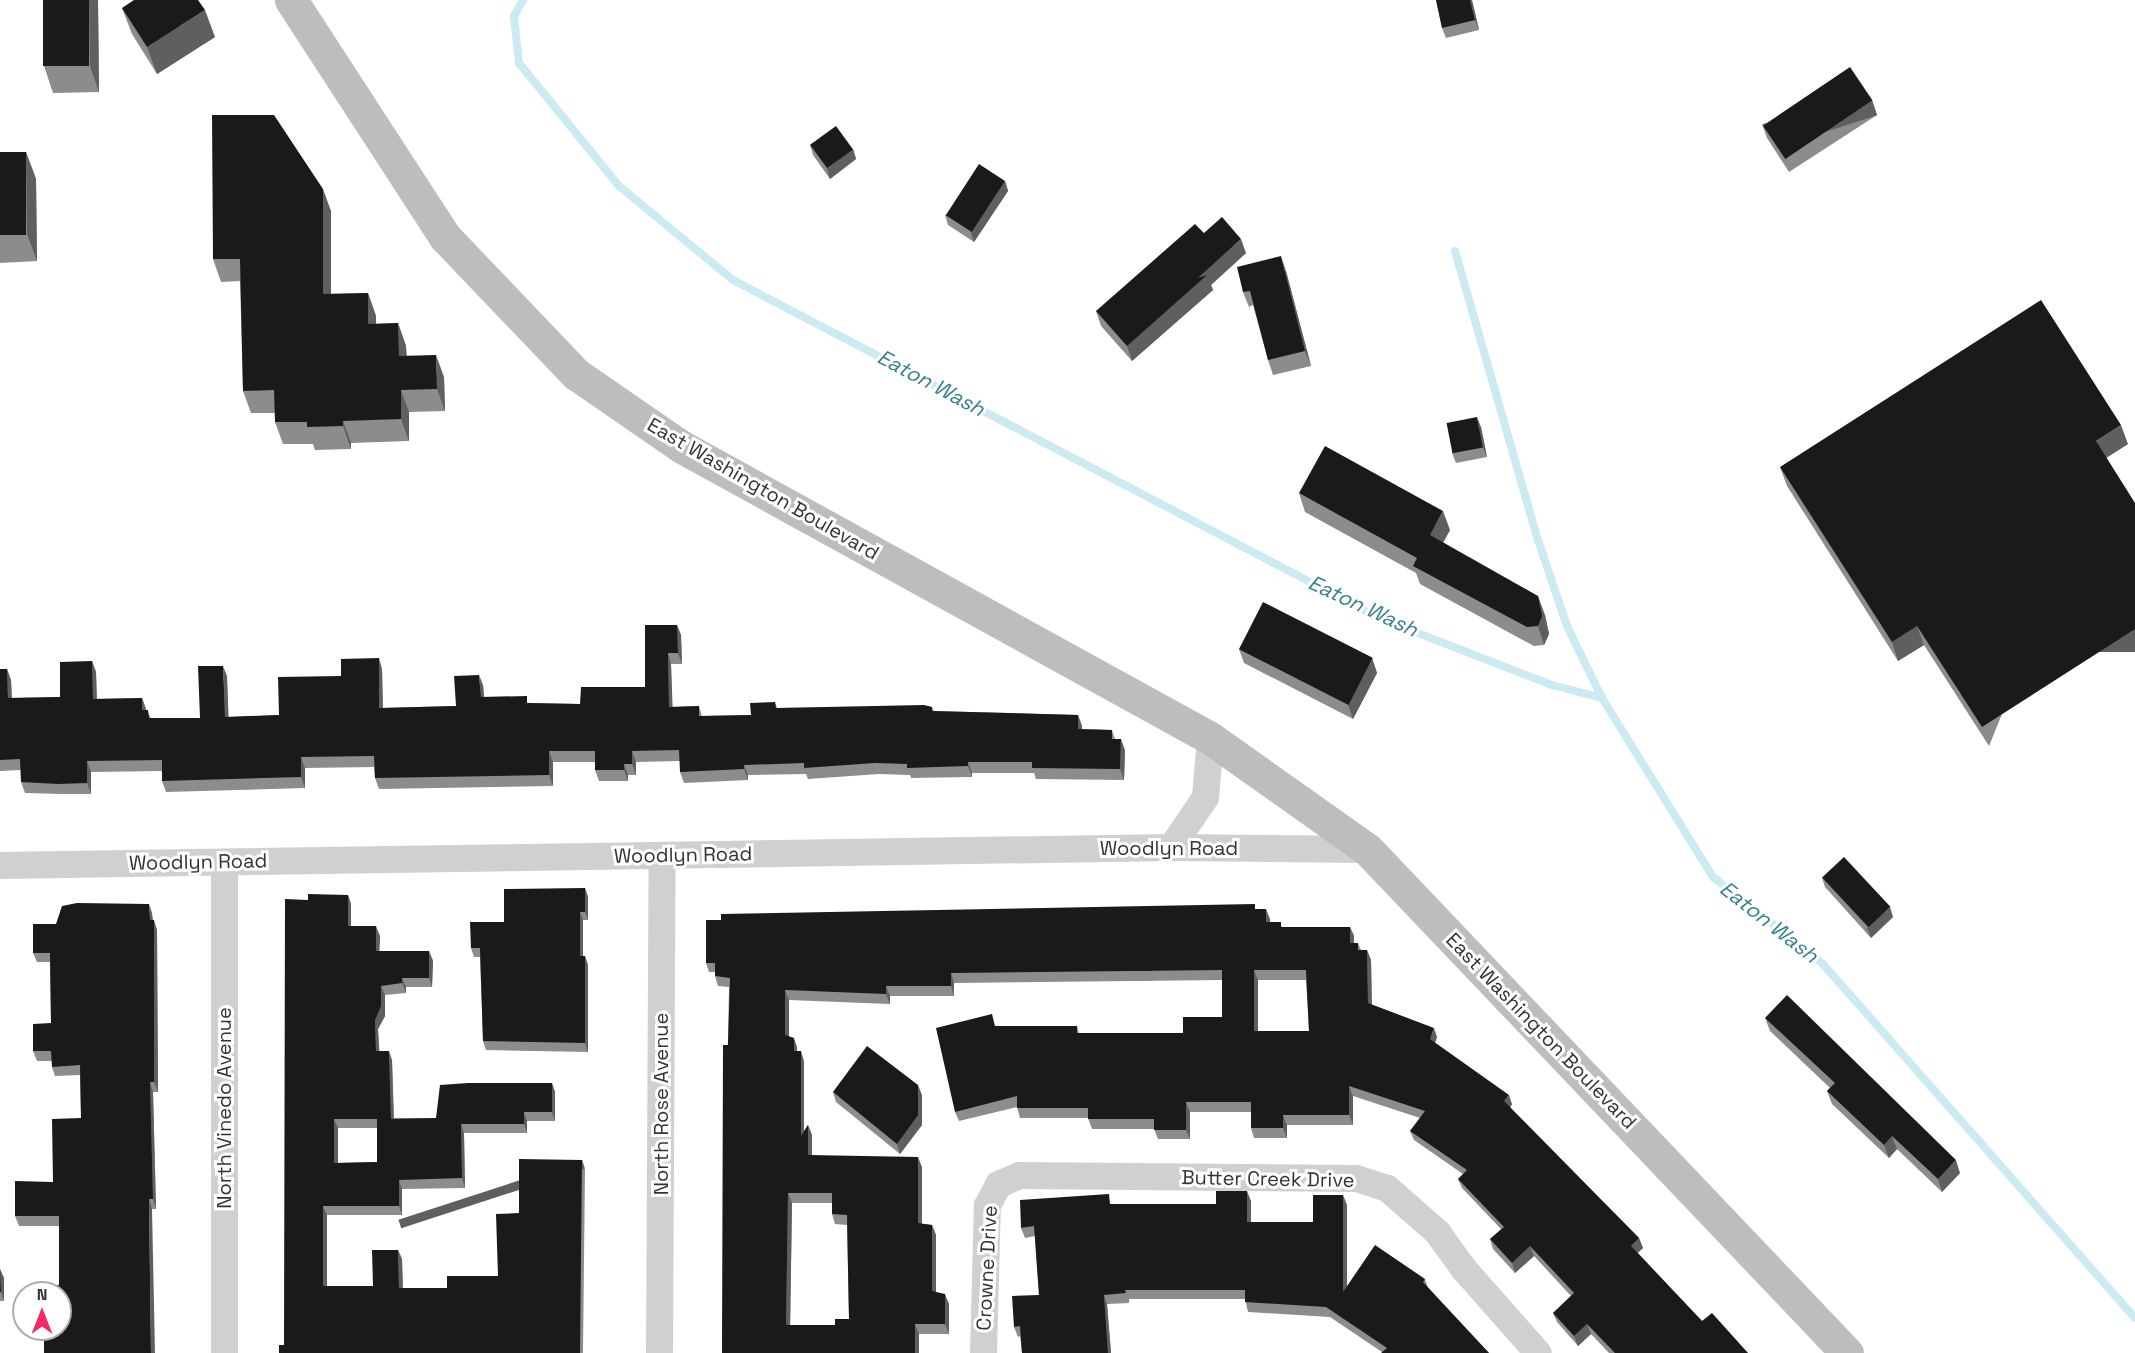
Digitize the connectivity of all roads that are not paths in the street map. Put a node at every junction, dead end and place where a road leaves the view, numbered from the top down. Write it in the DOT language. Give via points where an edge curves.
graph roads {
  1 [pos="291,0"];
  2 [pos="1210,738"];
  3 [pos="1171,847"];
  4 [pos="1367,849"];
  5 [pos="662,856"];
  6 [pos="224,862"];
  7 [pos="0,865"];
  8 [pos="998,1184"];
  9 [pos="224,1353"];
  10 [pos="659,1353"];
  11 [pos="983,1353"];
  12 [pos="1538,1353"];
  13 [pos="1847,1353"];
  1 -- 2 [label="main road, East Washington Boulevard" via="445,237 576,374 682,447"];
  2 -- 3 [label="street" via="1205,797"];
  2 -- 4 [label="main road, East Washington Boulevard"];
  3 -- 4 [label="street, Woodlyn Road"];
  3 -- 5 [label="street, Woodlyn Road"];
  4 -- 13 [label="main road, East Washington Boulevard"];
  5 -- 6 [label="street, Woodlyn Road"];
  5 -- 10 [label="street, North Rose Avenue"];
  6 -- 7 [label="street, Woodlyn Road"];
  6 -- 9 [label="street, North Vinedo Avenue"];
  8 -- 11 [label="street, Crowne Drive" via="987,1204"];
  8 -- 12 [label="street, Butter Creek Drive" via="1019,1175 1356,1178 1387,1188 1437,1232 1463,1268"];
}
